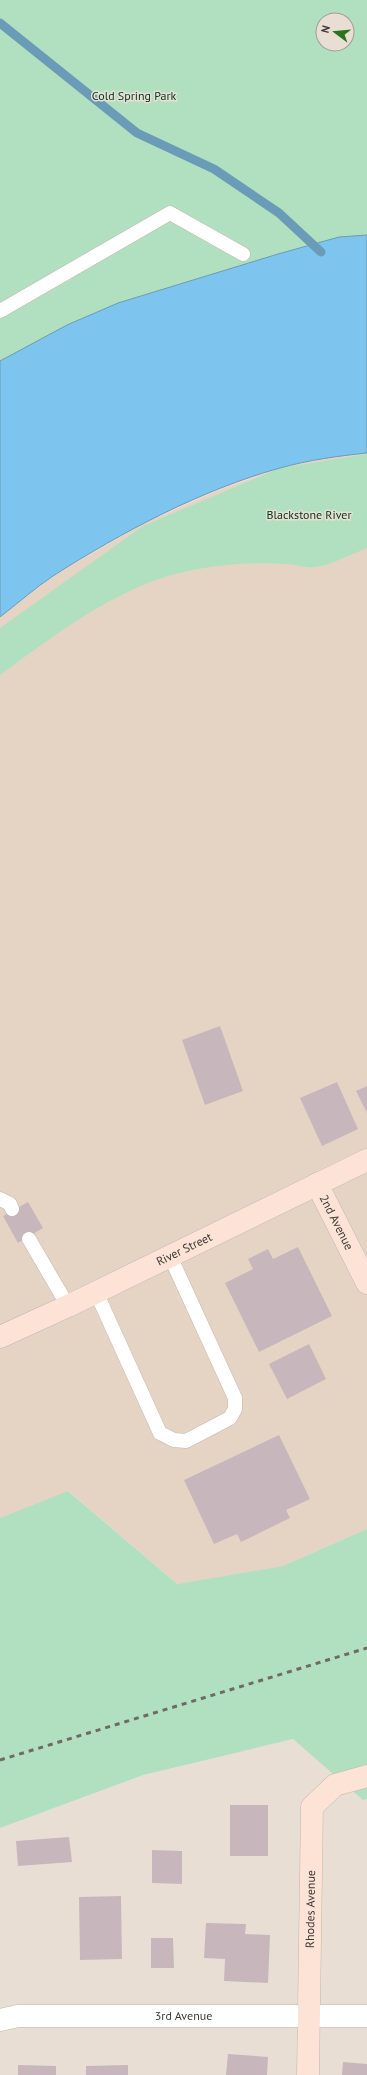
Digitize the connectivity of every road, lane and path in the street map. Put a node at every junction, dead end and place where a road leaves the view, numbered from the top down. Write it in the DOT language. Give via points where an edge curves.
graph roads {
  1 [pos="244,254"];
  2 [pos="0,311"];
  3 [pos="367,1160"];
  4 [pos="317,1184"];
  5 [pos="0,1200"];
  6 [pos="12,1209"];
  7 [pos="29,1238"];
  8 [pos="170,1256"];
  9 [pos="367,1283"];
  10 [pos="96,1292"];
  11 [pos="68,1306"];
  12 [pos="0,1337"];
  13 [pos="367,1776"];
  14 [pos="307,2016"];
  15 [pos="367,2016"];
  16 [pos="0,2020"];
  17 [pos="308,2075"];
  1 -- 2 [label="lane" via="170,213"];
  3 -- 4 [label="street, River Street"];
  4 -- 8 [label="street, River Street"];
  4 -- 9 [label="street, 2nd Avenue"];
  5 -- 6 [label="lane" via="10,1204"];
  7 -- 11 [label="lane"];
  8 -- 10 [label="street, River Street"];
  8 -- 10 [label="lane" via="235,1398 235,1409 230,1418 186,1441 174,1440 160,1433"];
  10 -- 11 [label="street, River Street"];
  11 -- 12 [label="street, River Street"];
  13 -- 14 [label="street, Rhodes Avenue" via="335,1785 312,1807"];
  14 -- 15 [label="street, 3rd Avenue"];
  14 -- 16 [label="street, 3rd Avenue" via="18,2016"];
  14 -- 17 [label="street, Rhodes Avenue"];
}
